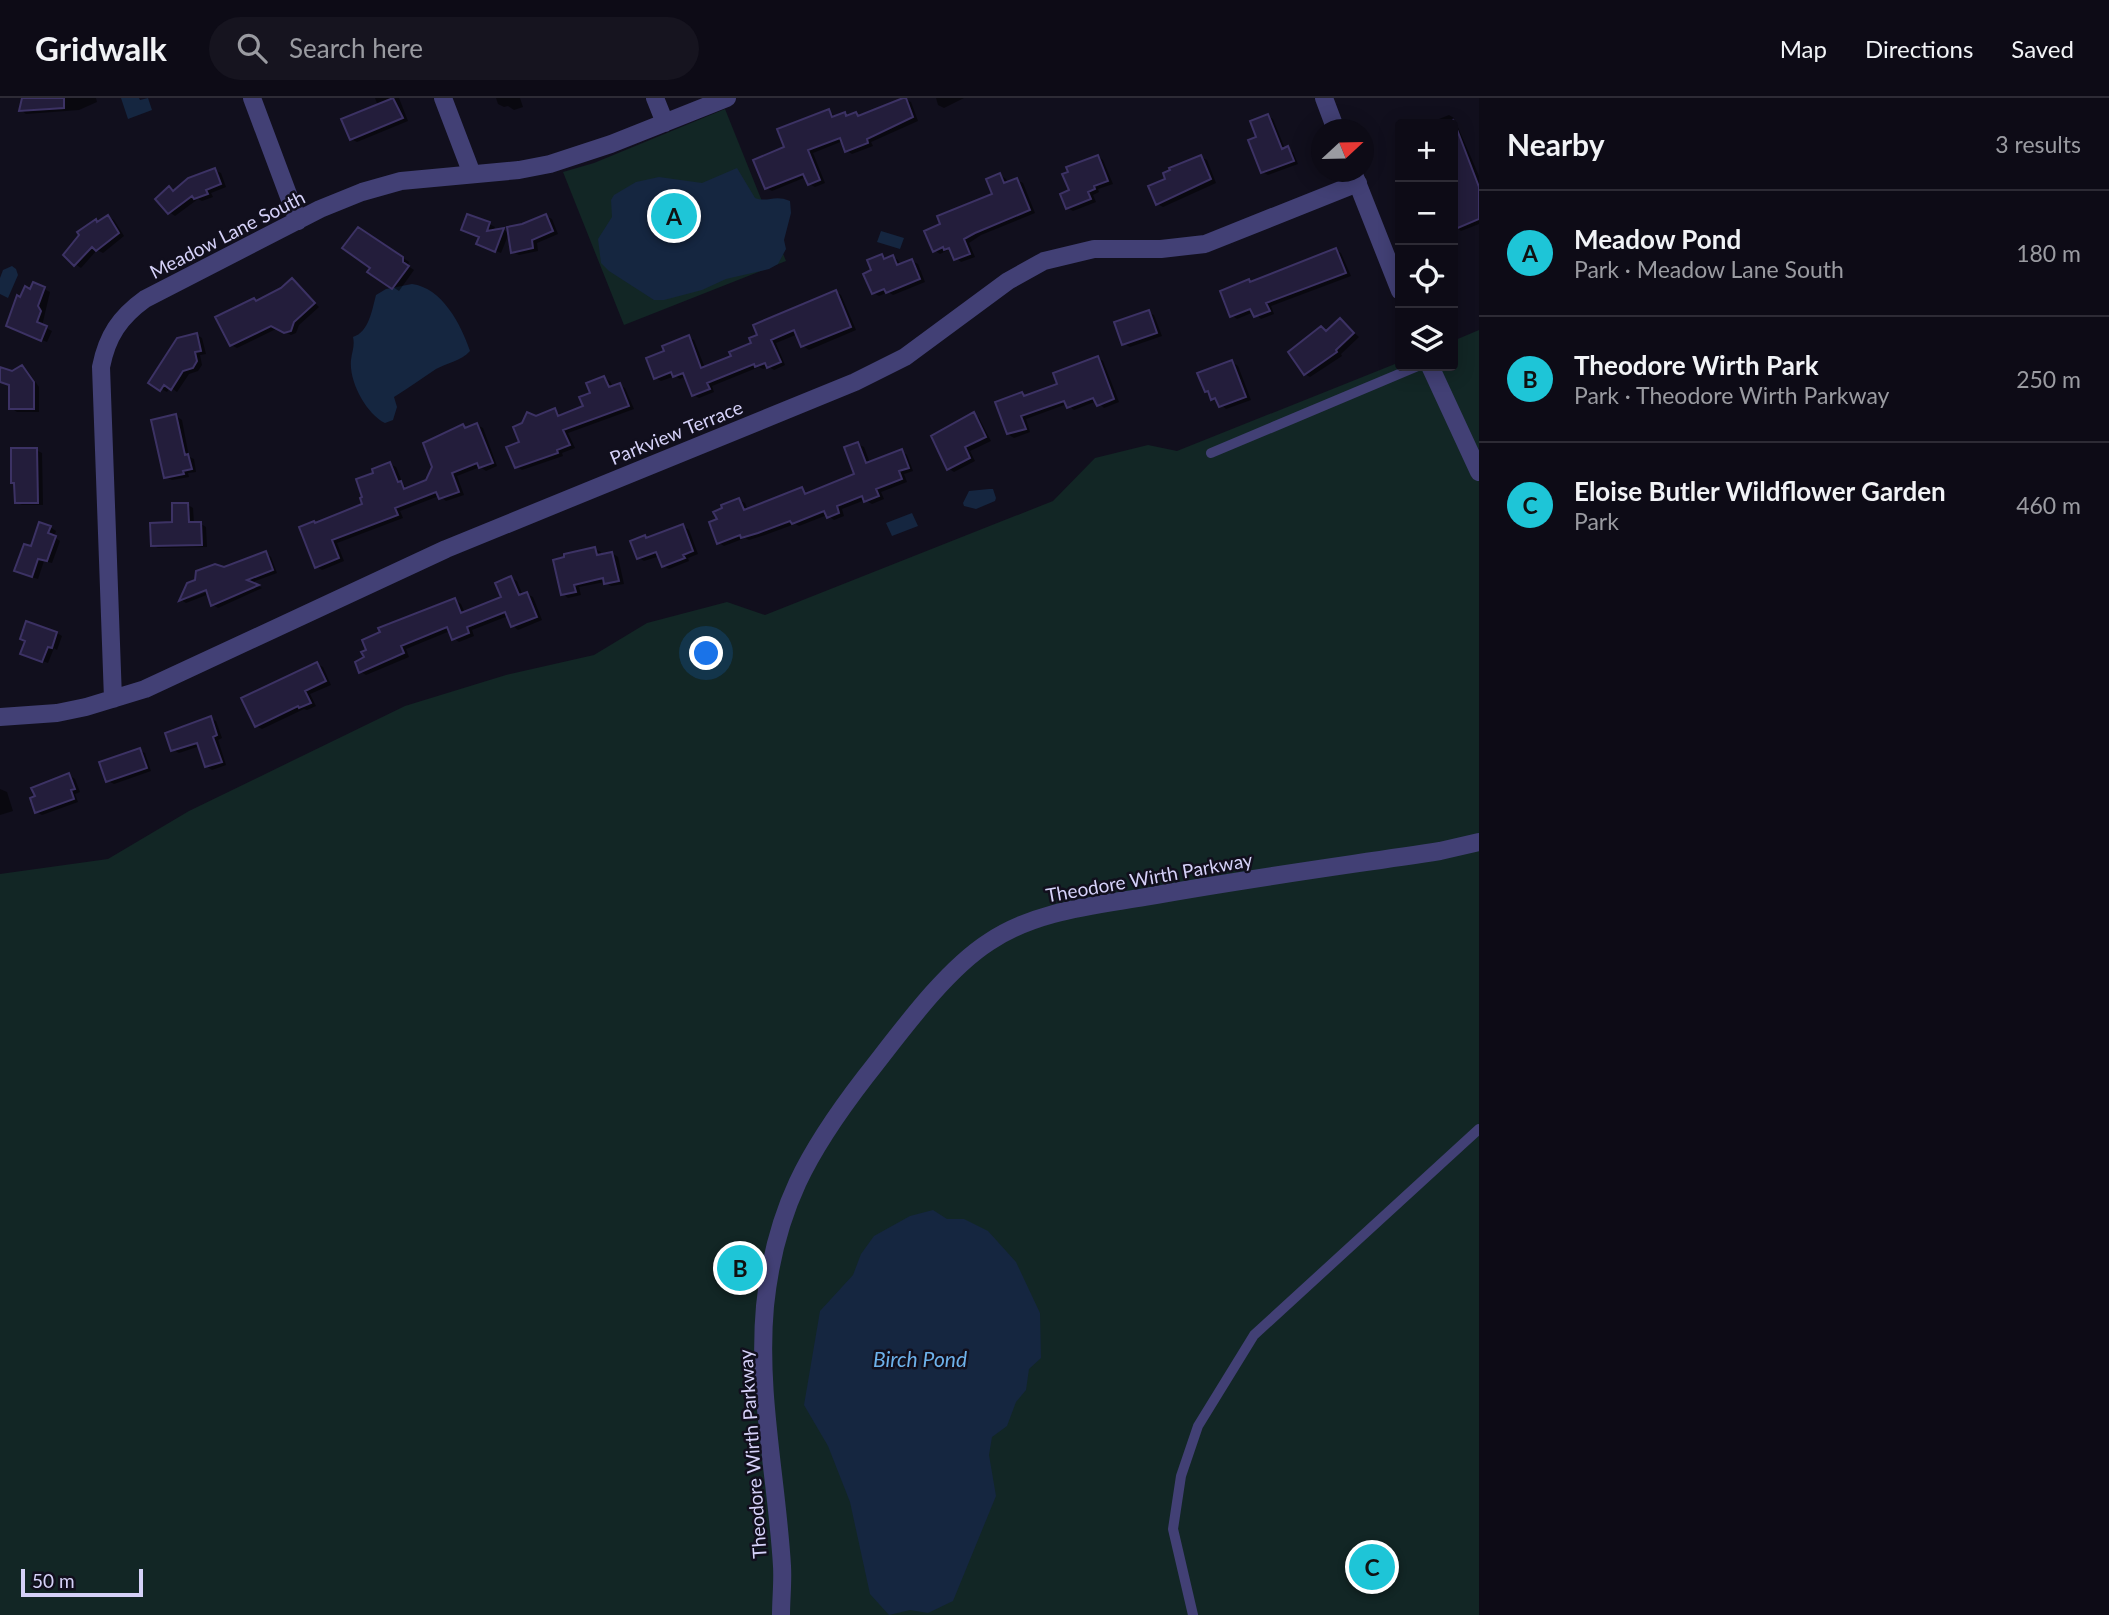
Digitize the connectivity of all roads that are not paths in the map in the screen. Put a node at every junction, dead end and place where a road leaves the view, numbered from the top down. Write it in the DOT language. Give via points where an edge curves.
graph roads {
  1 [pos="252,98"];
  2 [pos="443,98"];
  3 [pos="655,98"];
  4 [pos="727,98"];
  5 [pos="1324,98"];
  6 [pos="1332,119"];
  7 [pos="665,123"];
  8 [pos="472,174"];
  9 [pos="1344,182"];
  10 [pos="1357,182"];
  11 [pos="298,221"];
  12 [pos="1395,278"];
  13 [pos="1406,371"];
  14 [pos="1432,371"];
  15 [pos="1211,453"];
  16 [pos="1479,472"];
  17 [pos="113,699"];
  18 [pos="0,717"];
  19 [pos="1479,842"];
  20 [pos="1479,1129"];
  21 [pos="781,1615"];
  22 [pos="1193,1615"];
  1 -- 11 [label="street"];
  2 -- 8 [label="street"];
  3 -- 7 [label="street"];
  4 -- 7 [label="street, Meadow Lane South"];
  5 -- 6 [label="street"];
  7 -- 8 [label="street, Meadow Lane South" via="550,164"];
  8 -- 11 [label="street, Meadow Lane South" via="381,186"];
  9 -- 17 [label="street, Parkview Terrace" via="1205,244 1094,249 1044,261 880,370 471,538 183,673"];
  10 -- 12 [label="street"];
  11 -- 17 [label="street, Meadow Lane South" via="145,299 123,317 108,341 101,383"];
  13 -- 15 [label="lane"];
  14 -- 16 [label="street"];
  17 -- 18 [label="street, Parkview Terrace" via="57,713"];
  19 -- 21 [label="street, Theodore Wirth Parkway" via="1056,913 1032,920 966,958 908,1023 823,1134 782,1220 765,1309 764,1381 782,1567"];
  20 -- 22 [label="lane" via="1254,1335 1198,1426 1181,1476 1173,1529"];
}
